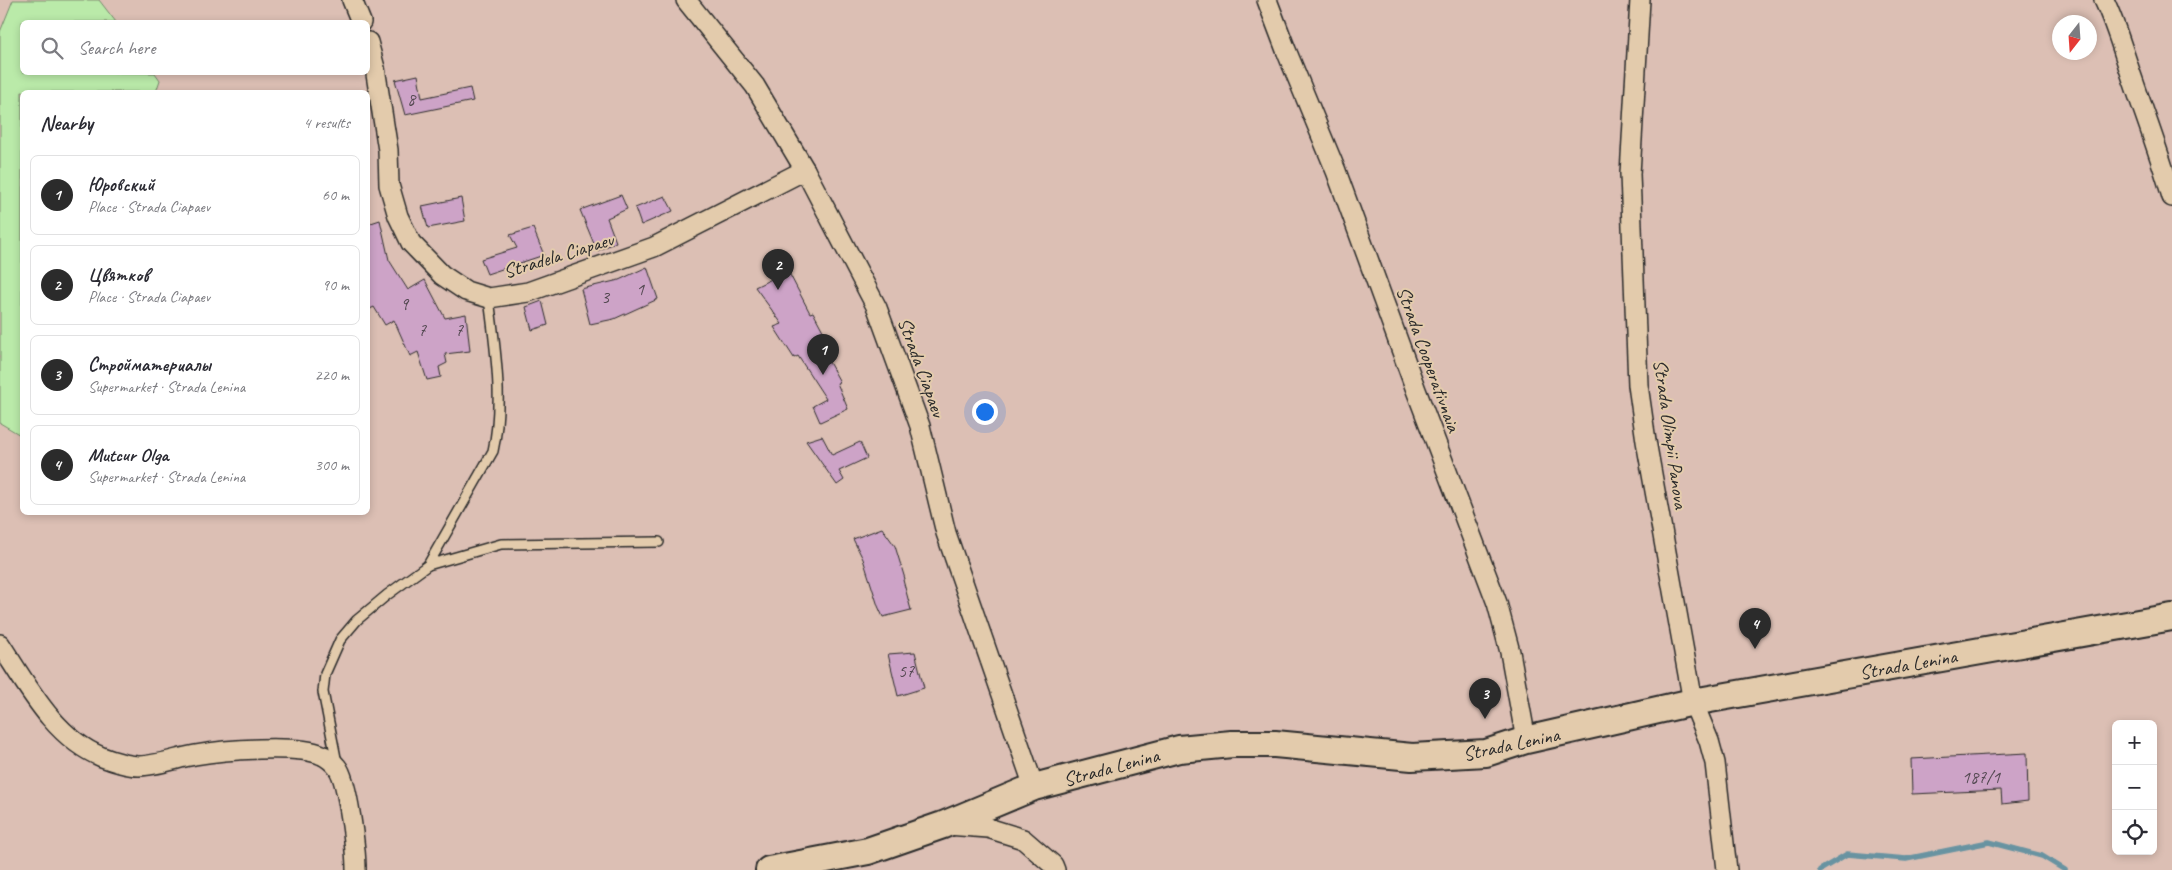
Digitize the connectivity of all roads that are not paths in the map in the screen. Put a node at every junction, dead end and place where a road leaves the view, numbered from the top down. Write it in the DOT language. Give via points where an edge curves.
graph roads {
  1 [pos="352,0"];
  2 [pos="686,0"];
  3 [pos="1267,0"];
  4 [pos="1640,0"];
  5 [pos="2104,0"];
  6 [pos="360,20"];
  7 [pos="370,49"];
  8 [pos="805,170"];
  9 [pos="2172,197"];
  10 [pos="489,298"];
  11 [pos="659,542"];
  12 [pos="428,565"];
  13 [pos="2172,617"];
  14 [pos="0,644"];
  15 [pos="1693,702"];
  16 [pos="1526,740"];
  17 [pos="338,768"];
  18 [pos="1034,788"];
  19 [pos="943,825"];
  20 [pos="1726,869"];
  21 [pos="356,870"];
  22 [pos="769,870"];
  23 [pos="1055,870"];
  1 -- 6 [label="street"];
  2 -- 8 [label="street, Strada Ciapaev" via="755,86"];
  3 -- 16 [label="street, Strada Cooperativnaia" via="1336,170 1497,603 1510,652"];
  4 -- 15 [label="street, Strada Olimpii Panova" via="1630,174 1638,385"];
  5 -- 9 [label="street" via="2116,26"];
  7 -- 10 [label="street, Stradela Ciapaev" via="388,150 389,185 398,216 411,243 442,275 466,291"];
  8 -- 10 [label="street, Stradela Ciapaev" via="654,247 528,292"];
  8 -- 18 [label="street, Strada Ciapaev" via="878,308 920,426 946,533"];
  10 -- 12 [label="lane" via="497,362 497,433 493,451"];
  11 -- 12 [label="lane" via="501,544"];
  12 -- 17 [label="lane" via="357,620 340,640 332,658 325,674 323,692"];
  13 -- 15 [label="street, Strada Lenina"];
  14 -- 17 [label="street" via="40,705 73,740 102,758 139,766 205,753 300,750 323,755"];
  15 -- 16 [label="street, Strada Lenina"];
  15 -- 20 [label="street, Strada Olimpii Panova" via="1715,763"];
  16 -- 18 [label="street, Strada Lenina" via="1486,753 1441,757 1275,744 1179,749"];
  17 -- 21 [label="street" via="348,805"];
  18 -- 19 [label="street, Strada Lenina"];
  19 -- 22 [label="street, Strada Lenina" via="868,851"];
  19 -- 23 [label="street" via="988,828 1023,839"];
}
